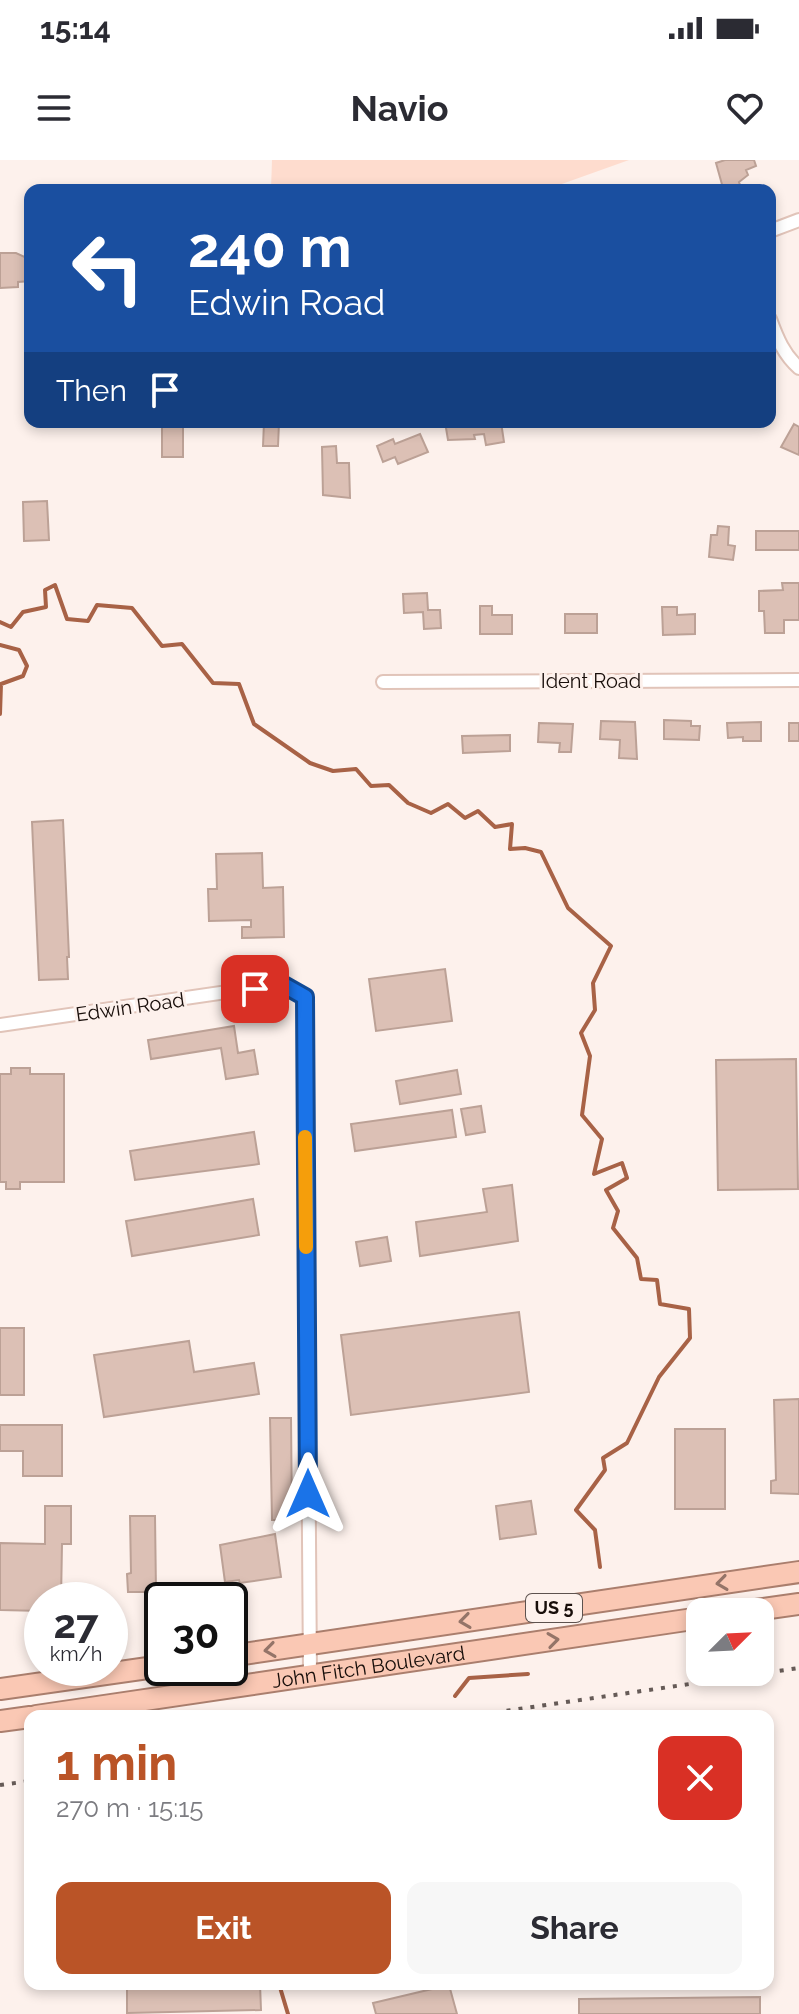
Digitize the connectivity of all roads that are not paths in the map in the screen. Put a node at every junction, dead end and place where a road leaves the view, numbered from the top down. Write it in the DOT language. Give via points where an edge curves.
graph roads {
  1 [pos="799,220"];
  2 [pos="776,229"];
  3 [pos="776,335"];
  4 [pos="799,368"];
  5 [pos="799,680"];
  6 [pos="383,682"];
  7 [pos="0,1025"];
  8 [pos="799,1572"];
  9 [pos="799,1604"];
  10 [pos="774,1607"];
  11 [pos="686,1620"];
  12 [pos="309,1644"];
  13 [pos="248,1653"];
  14 [pos="144,1669"];
  15 [pos="310,1675"];
  16 [pos="0,1689"];
  17 [pos="76,1710"];
  18 [pos="24,1718"];
  19 [pos="0,1721"];
  1 -- 2 [label="street"];
  3 -- 4 [label="street"];
  5 -- 6 [label="street, Ident Road"];
  7 -- 12 [label="street, Edwin Road" via="282,984 305,997"];
  8 -- 12 [label="highway, John Fitch Boulevard / US 5, one-way"];
  9 -- 10 [label="highway"];
  15 -- 11 [label="highway, John Fitch Boulevard / US 5, one-way"];
  12 -- 13 [label="highway, John Fitch Boulevard / US 5, one-way"];
  12 -- 15 [label="street"];
  14 -- 16 [label="highway"];
  15 -- 17 [label="highway, John Fitch Boulevard / US 5"];
  18 -- 19 [label="highway"];
}
